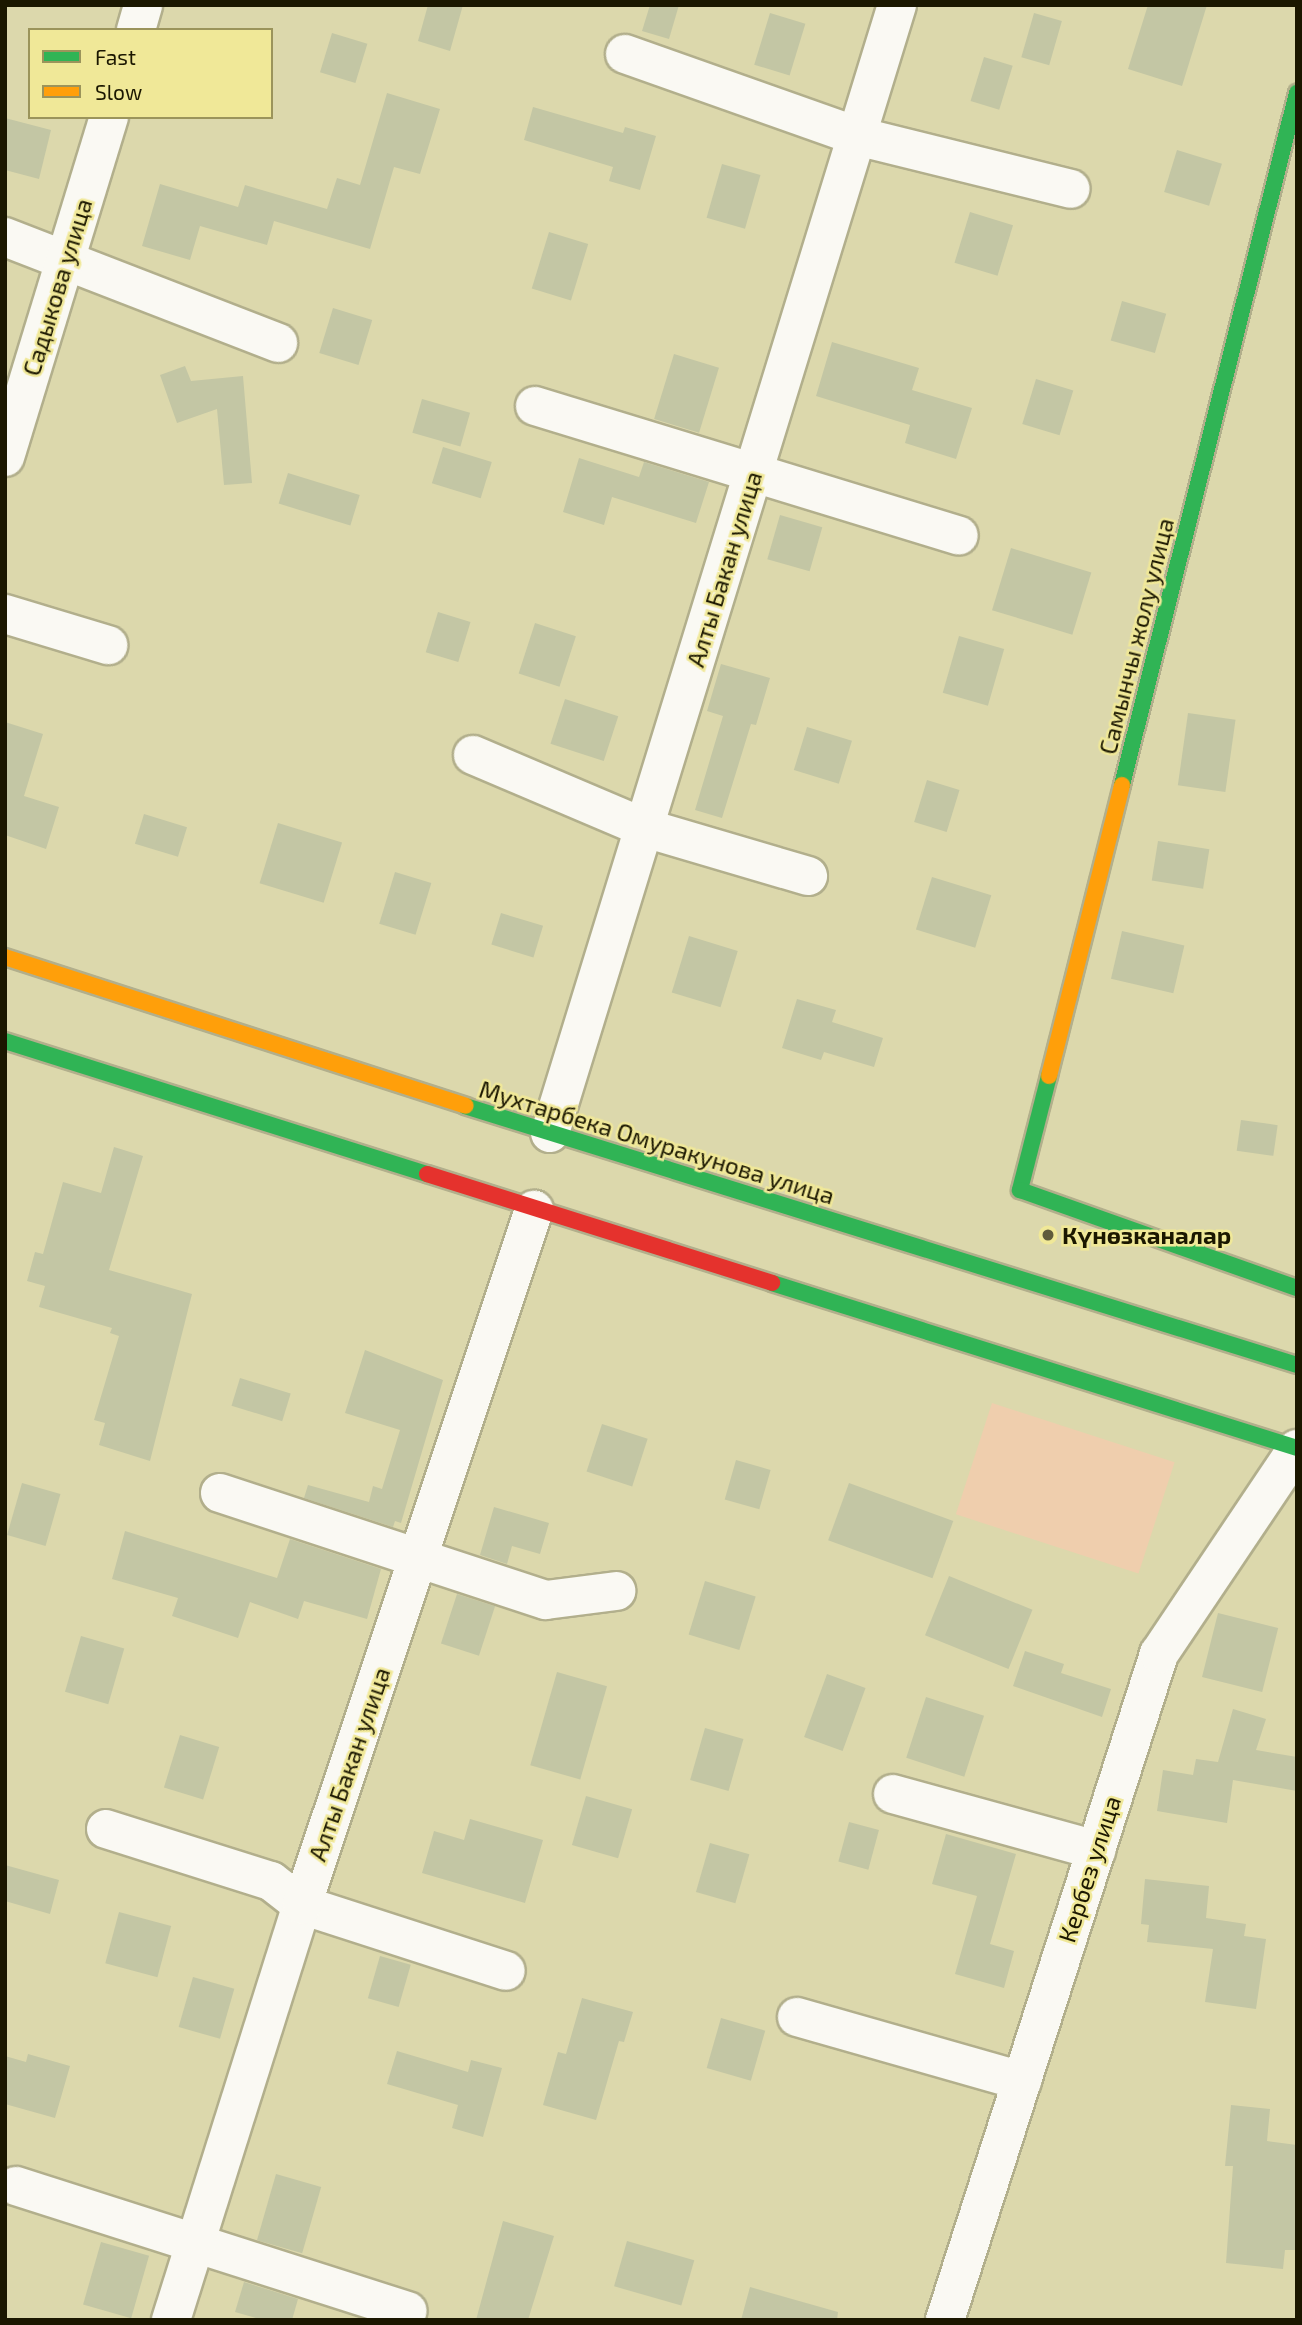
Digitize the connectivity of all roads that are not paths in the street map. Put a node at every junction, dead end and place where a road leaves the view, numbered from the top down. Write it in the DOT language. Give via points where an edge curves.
graph roads {
  1 [pos="143,5"];
  2 [pos="897,5"];
  3 [pos="137,28"];
  4 [pos="625,54"];
  5 [pos="1297,93"];
  6 [pos="108,119"];
  7 [pos="857,136"];
  8 [pos="1071,189"];
  9 [pos="5,237"];
  10 [pos="65,259"];
  11 [pos="278,343"];
  12 [pos="535,406"];
  13 [pos="5,457"];
  14 [pos="753,474"];
  15 [pos="959,536"];
  16 [pos="5,614"];
  17 [pos="108,645"];
  18 [pos="473,755"];
  19 [pos="645,828"];
  20 [pos="808,876"];
  21 [pos="5,957"];
  22 [pos="5,1041"];
  23 [pos="550,1133"];
  24 [pos="534,1210"];
  25 [pos="1297,1288"];
  26 [pos="1297,1365"];
  27 [pos="1297,1449"];
  28 [pos="220,1493"];
  29 [pos="418,1559"];
  30 [pos="616,1591"];
  31 [pos="893,1794"];
  32 [pos="106,1829"];
  33 [pos="1096,1850"];
  34 [pos="302,1905"];
  35 [pos="506,1971"];
  36 [pos="797,2017"];
  37 [pos="1021,2081"];
  38 [pos="16,2186"];
  39 [pos="195,2243"];
  40 [pos="408,2311"];
  41 [pos="171,2320"];
  42 [pos="945,2320"];
  1 -- 3 [label="street"];
  2 -- 7 [label="street, Алты Бакан улица"];
  4 -- 7 [label="street"];
  5 -- 25 [label="main road, Самынчы жолу улица" via="1020,1190"];
  6 -- 10 [label="street, Садыкова улица"];
  7 -- 8 [label="street"];
  7 -- 14 [label="street, Алты Бакан улица"];
  9 -- 10 [label="street"];
  10 -- 11 [label="street"];
  10 -- 13 [label="street, Садыкова улица"];
  12 -- 14 [label="street"];
  14 -- 15 [label="street"];
  14 -- 19 [label="street, Алты Бакан улица"];
  16 -- 17 [label="street"];
  18 -- 19 [label="street"];
  19 -- 20 [label="street"];
  19 -- 23 [label="street, Алты Бакан улица"];
  21 -- 23 [label="main road, Мухтарбека Омуракунова улица"];
  22 -- 24 [label="main road"];
  23 -- 26 [label="main road, Мухтарбека Омуракунова улица"];
  24 -- 27 [label="main road"];
  24 -- 29 [label="street, Алты Бакан улица"];
  27 -- 33 [label="street, Кербез улица" via="1158,1654"];
  28 -- 29 [label="street"];
  29 -- 30 [label="street" via="546,1600"];
  29 -- 34 [label="street, Алты Бакан улица"];
  31 -- 33 [label="street"];
  32 -- 34 [label="street" via="271,1881"];
  33 -- 37 [label="street, Кербез улица"];
  34 -- 35 [label="street"];
  34 -- 39 [label="street, Алты Бакан улица"];
  36 -- 37 [label="street"];
  37 -- 42 [label="street, Кербез улица"];
  38 -- 39 [label="street"];
  39 -- 40 [label="street"];
  39 -- 41 [label="street, Алты Бакан улица"];
}
